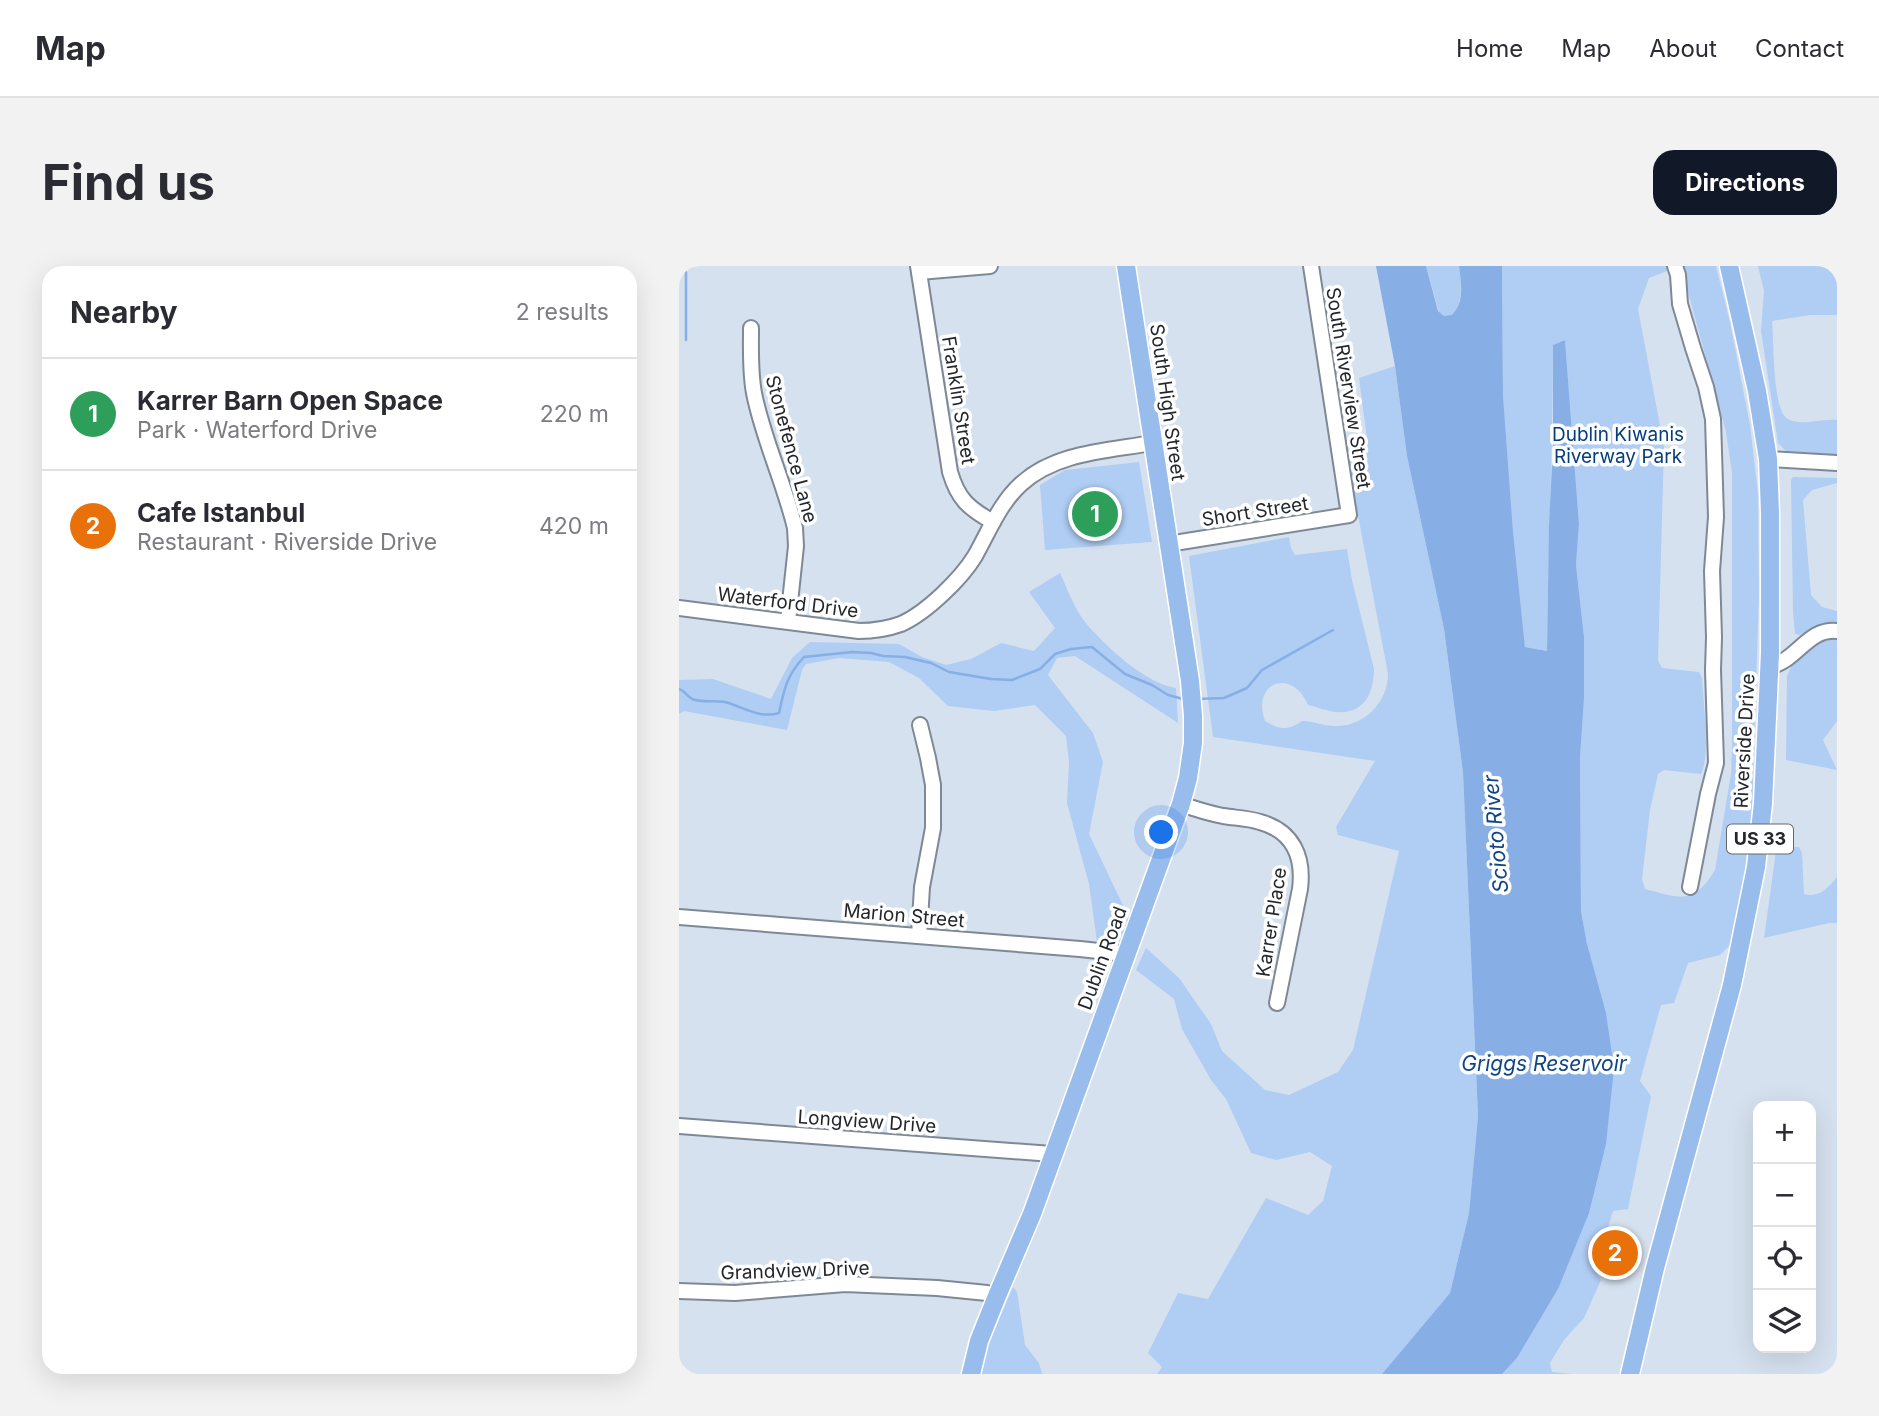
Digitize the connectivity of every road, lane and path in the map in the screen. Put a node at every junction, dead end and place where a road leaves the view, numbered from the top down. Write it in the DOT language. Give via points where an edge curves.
graph roads {
  1 [pos="990,266"];
  2 [pos="1126,266"];
  3 [pos="1311,266"];
  4 [pos="1675,266"];
  5 [pos="1729,266"];
  6 [pos="919,269"];
  7 [pos="751,328"];
  8 [pos="1152,443"];
  9 [pos="1767,459"];
  10 [pos="1837,463"];
  11 [pos="1349,515"];
  12 [pos="993,522"];
  13 [pos="1168,544"];
  14 [pos="679,608"];
  15 [pos="788,621"];
  16 [pos="1837,631"];
  17 [pos="1769,668"];
  18 [pos="920,725"];
  19 [pos="1181,804"];
  20 [pos="1690,887"];
  21 [pos="679,917"];
  22 [pos="919,936"];
  23 [pos="1126,954"];
  24 [pos="1277,1003"];
  25 [pos="679,1126"];
  26 [pos="1052,1154"];
  27 [pos="679,1291"];
  28 [pos="997,1296"];
  29 [pos="971,1374"];
  30 [pos="1630,1374"];
  1 -- 6 [label="street"];
  2 -- 8 [label="main road, South High Street"];
  3 -- 11 [label="street, South Riverview Street"];
  4 -- 20 [label="street" via="1713,419 1716,517 1712,571 1716,764"];
  5 -- 9 [label="main road, Riverside Drive / US 33"];
  6 -- 12 [label="street, Franklin Street" via="950,472 959,496"];
  7 -- 15 [label="street, Stonefence Lane" via="754,392 795,528"];
  8 -- 12 [label="street, Waterford Drive" via="1050,464 1021,483"];
  8 -- 13 [label="main road, South High Street"];
  9 -- 10 [label="street"];
  9 -- 17 [label="main road, Riverside Drive / US 33"];
  11 -- 13 [label="street, Short Street"];
  12 -- 15 [label="street, Waterford Drive" via="961,575 904,622 859,631"];
  13 -- 19 [label="main road, Dublin Road" via="1193,716 1192,754"];
  14 -- 15 [label="street, Waterford Drive"];
  16 -- 17 [label="street" via="1814,635"];
  17 -- 30 [label="main road, Riverside Drive / US 33" via="1763,803 1751,899"];
  18 -- 22 [label="street" via="933,785 933,828"];
  19 -- 23 [label="main road, Dublin Road"];
  19 -- 24 [label="street, Karrer Place" via="1273,827 1300,857 1300,889"];
  21 -- 22 [label="street, Marion Street"];
  22 -- 23 [label="street, Marion Street"];
  23 -- 26 [label="main road, Dublin Road"];
  25 -- 26 [label="street, Longview Drive"];
  26 -- 28 [label="main road, Dublin Road"];
  27 -- 28 [label="street, Grandview Drive" via="735,1293 845,1284"];
  28 -- 29 [label="main road, Dublin Road"];
}
